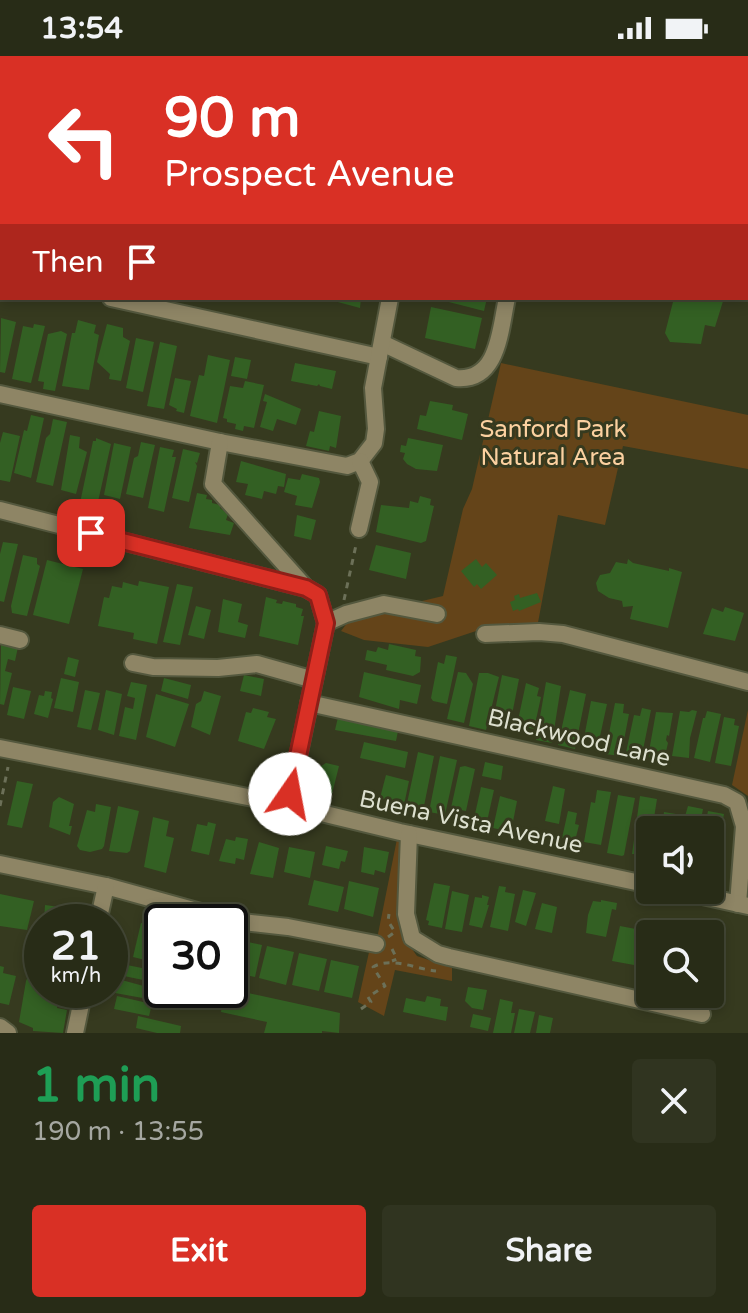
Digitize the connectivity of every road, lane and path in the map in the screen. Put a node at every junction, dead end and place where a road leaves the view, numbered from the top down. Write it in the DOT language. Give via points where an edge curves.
graph roads {
  1 [pos="121,300"];
  2 [pos="390,300"];
  3 [pos="507,300"];
  4 [pos="380,350"];
  5 [pos="0,394"];
  6 [pos="220,442"];
  7 [pos="360,461"];
  8 [pos="0,510"];
  9 [pos="359,529"];
  10 [pos="306,588"];
  11 [pos="344,600"];
  12 [pos="437,614"];
  13 [pos="326,623"];
  14 [pos="485,634"];
  15 [pos="0,635"];
  16 [pos="20,640"];
  17 [pos="133,663"];
  18 [pos="314,680"];
  19 [pos="748,682"];
  20 [pos="309,703"];
  21 [pos="0,748"];
  22 [pos="8,767"];
  23 [pos="288,805"];
  24 [pos="0,806"];
  25 [pos="409,834"];
  26 [pos="0,864"];
  27 [pos="636,882"];
  28 [pos="106,886"];
  29 [pos="102,904"];
  30 [pos="743,905"];
  31 [pos="376,944"];
  32 [pos="397,959"];
  33 [pos="391,962"];
  34 [pos="438,971"];
  35 [pos="80,1008"];
  36 [pos="361,1009"];
  37 [pos="702,1014"];
  38 [pos="0,1027"];
  39 [pos="8,1033"];
  40 [pos="75,1033"];
  1 -- 4 [label="street"];
  2 -- 4 [label="street"];
  3 -- 4 [label="street" via="495,355 468,379"];
  4 -- 7 [label="street" via="373,388 374,443"];
  5 -- 6 [label="street"];
  6 -- 7 [label="street" via="347,466"];
  6 -- 10 [label="street" via="213,484"];
  7 -- 9 [label="street" via="370,482"];
  8 -- 10 [label="street"];
  9 -- 11 [label="path"];
  10 -- 13 [label="street" via="318,595"];
  12 -- 13 [label="street" via="384,604"];
  13 -- 18 [label="street"];
  14 -- 19 [label="street" via="563,634"];
  15 -- 16 [label="street"];
  17 -- 18 [label="street" via="218,668 257,664"];
  18 -- 20 [label="street"];
  20 -- 23 [label="street"];
  20 -- 30 [label="street, Blackwood Lane" via="724,795 737,802 744,826"];
  21 -- 23 [label="street, Buena Vista Avenue"];
  22 -- 24 [label="path"];
  23 -- 25 [label="street, Buena Vista Avenue"];
  25 -- 27 [label="street, Buena Vista Avenue"];
  25 -- 37 [label="street" via="406,914 412,938 438,954"];
  26 -- 28 [label="street"];
  28 -- 29 [label="street"];
  28 -- 31 [label="street" via="233,921"];
  32 -- 33 [label="path"];
  33 -- 34 [label="path"];
  33 -- 36 [label="path" via="373,967 385,986"];
  35 -- 40 [label="street"];
  38 -- 39 [label="street"];
}
